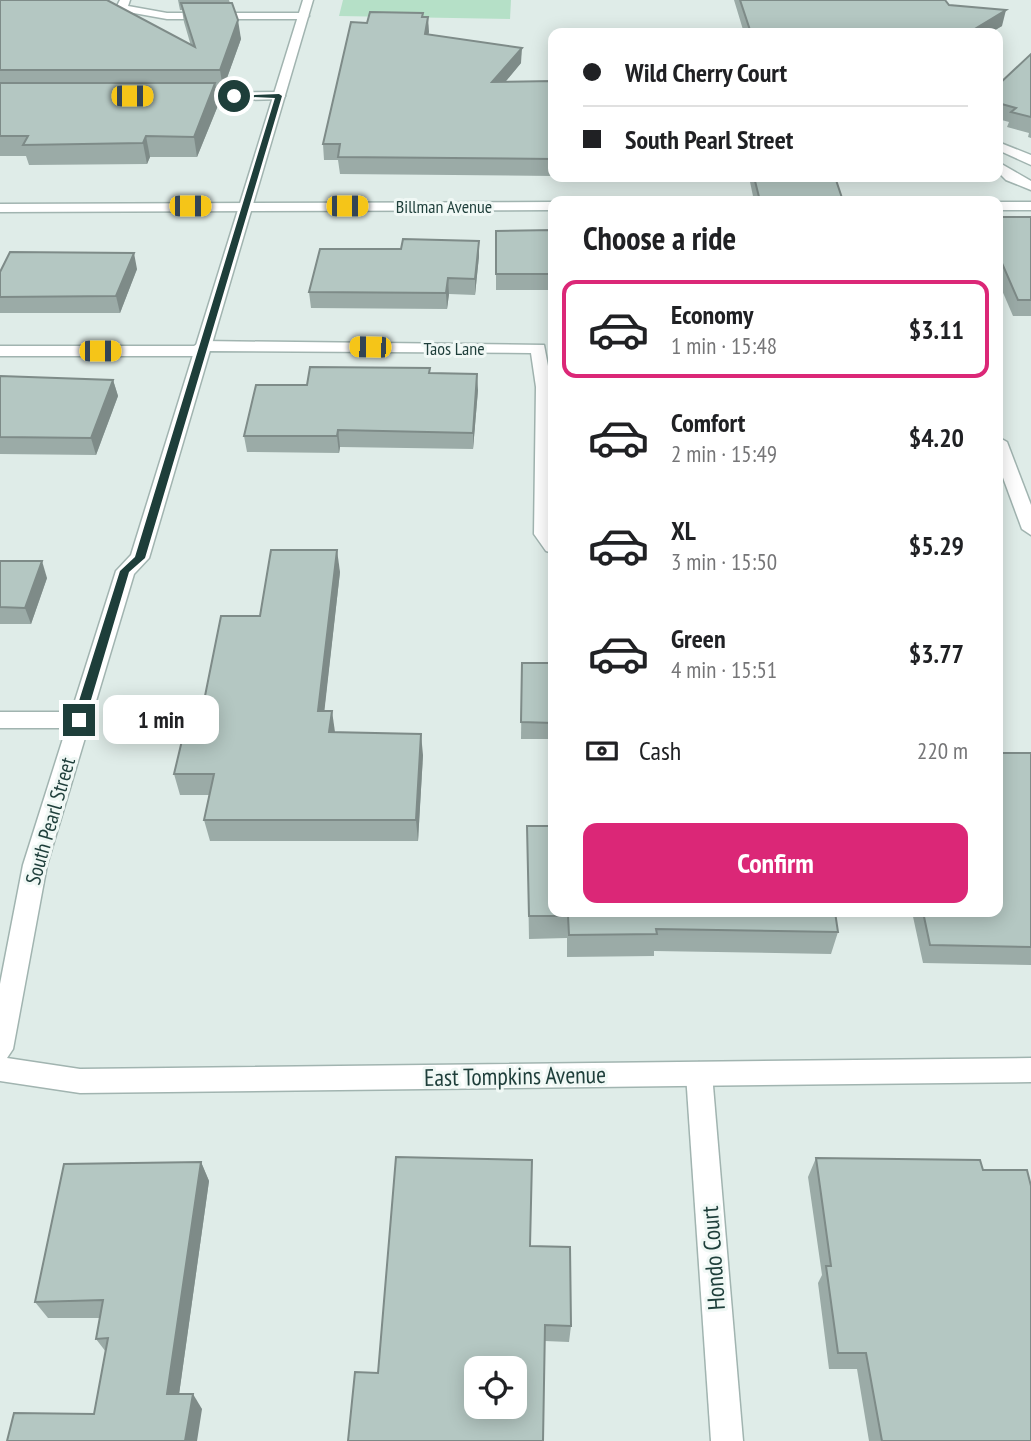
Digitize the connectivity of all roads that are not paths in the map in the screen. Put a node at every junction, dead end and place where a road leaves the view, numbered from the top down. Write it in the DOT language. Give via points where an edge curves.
graph roads {
  1 [pos="125,0"];
  2 [pos="306,8"];
  3 [pos="279,96"];
  4 [pos="172,97"];
  5 [pos="1003,148"];
  6 [pos="1031,161"];
  7 [pos="1003,170"];
  8 [pos="1030,184"];
  9 [pos="245,206"];
  10 [pos="548,206"];
  11 [pos="1003,206"];
  12 [pos="1031,206"];
  13 [pos="0,208"];
  14 [pos="202,348"];
  15 [pos="0,351"];
  16 [pos="1003,451"];
  17 [pos="1024,490"];
  18 [pos="1031,529"];
  19 [pos="548,540"];
  20 [pos="0,720"];
  21 [pos="79,720"];
  22 [pos="0,1049"];
  23 [pos="0,1069"];
  24 [pos="1031,1070"];
  25 [pos="699,1074"];
  26 [pos="727,1441"];
  1 -- 2 [label="street" via="121,9 167,16"];
  2 -- 3 [label="street, South Pearl Street"];
  3 -- 4 [label="street"];
  3 -- 9 [label="street, South Pearl Street"];
  5 -- 6 [label="street"];
  7 -- 8 [label="street"];
  9 -- 10 [label="street, Billman Avenue"];
  9 -- 13 [label="street, Billman Avenue"];
  9 -- 14 [label="street, South Pearl Street"];
  11 -- 12 [label="street"];
  14 -- 15 [label="street, Taos Lane"];
  14 -- 19 [label="street, Taos Lane" via="538,348 544,387 543,534"];
  14 -- 21 [label="street, South Pearl Street" via="140,558 125,571"];
  16 -- 17 [label="street"];
  17 -- 18 [label="street"];
  20 -- 21 [label="street"];
  21 -- 22 [label="street, South Pearl Street" via="35,865"];
  23 -- 25 [label="street, East Tompkins Avenue" via="80,1081"];
  24 -- 25 [label="street, East Tompkins Avenue"];
  25 -- 26 [label="street, Hondo Court"];
}
